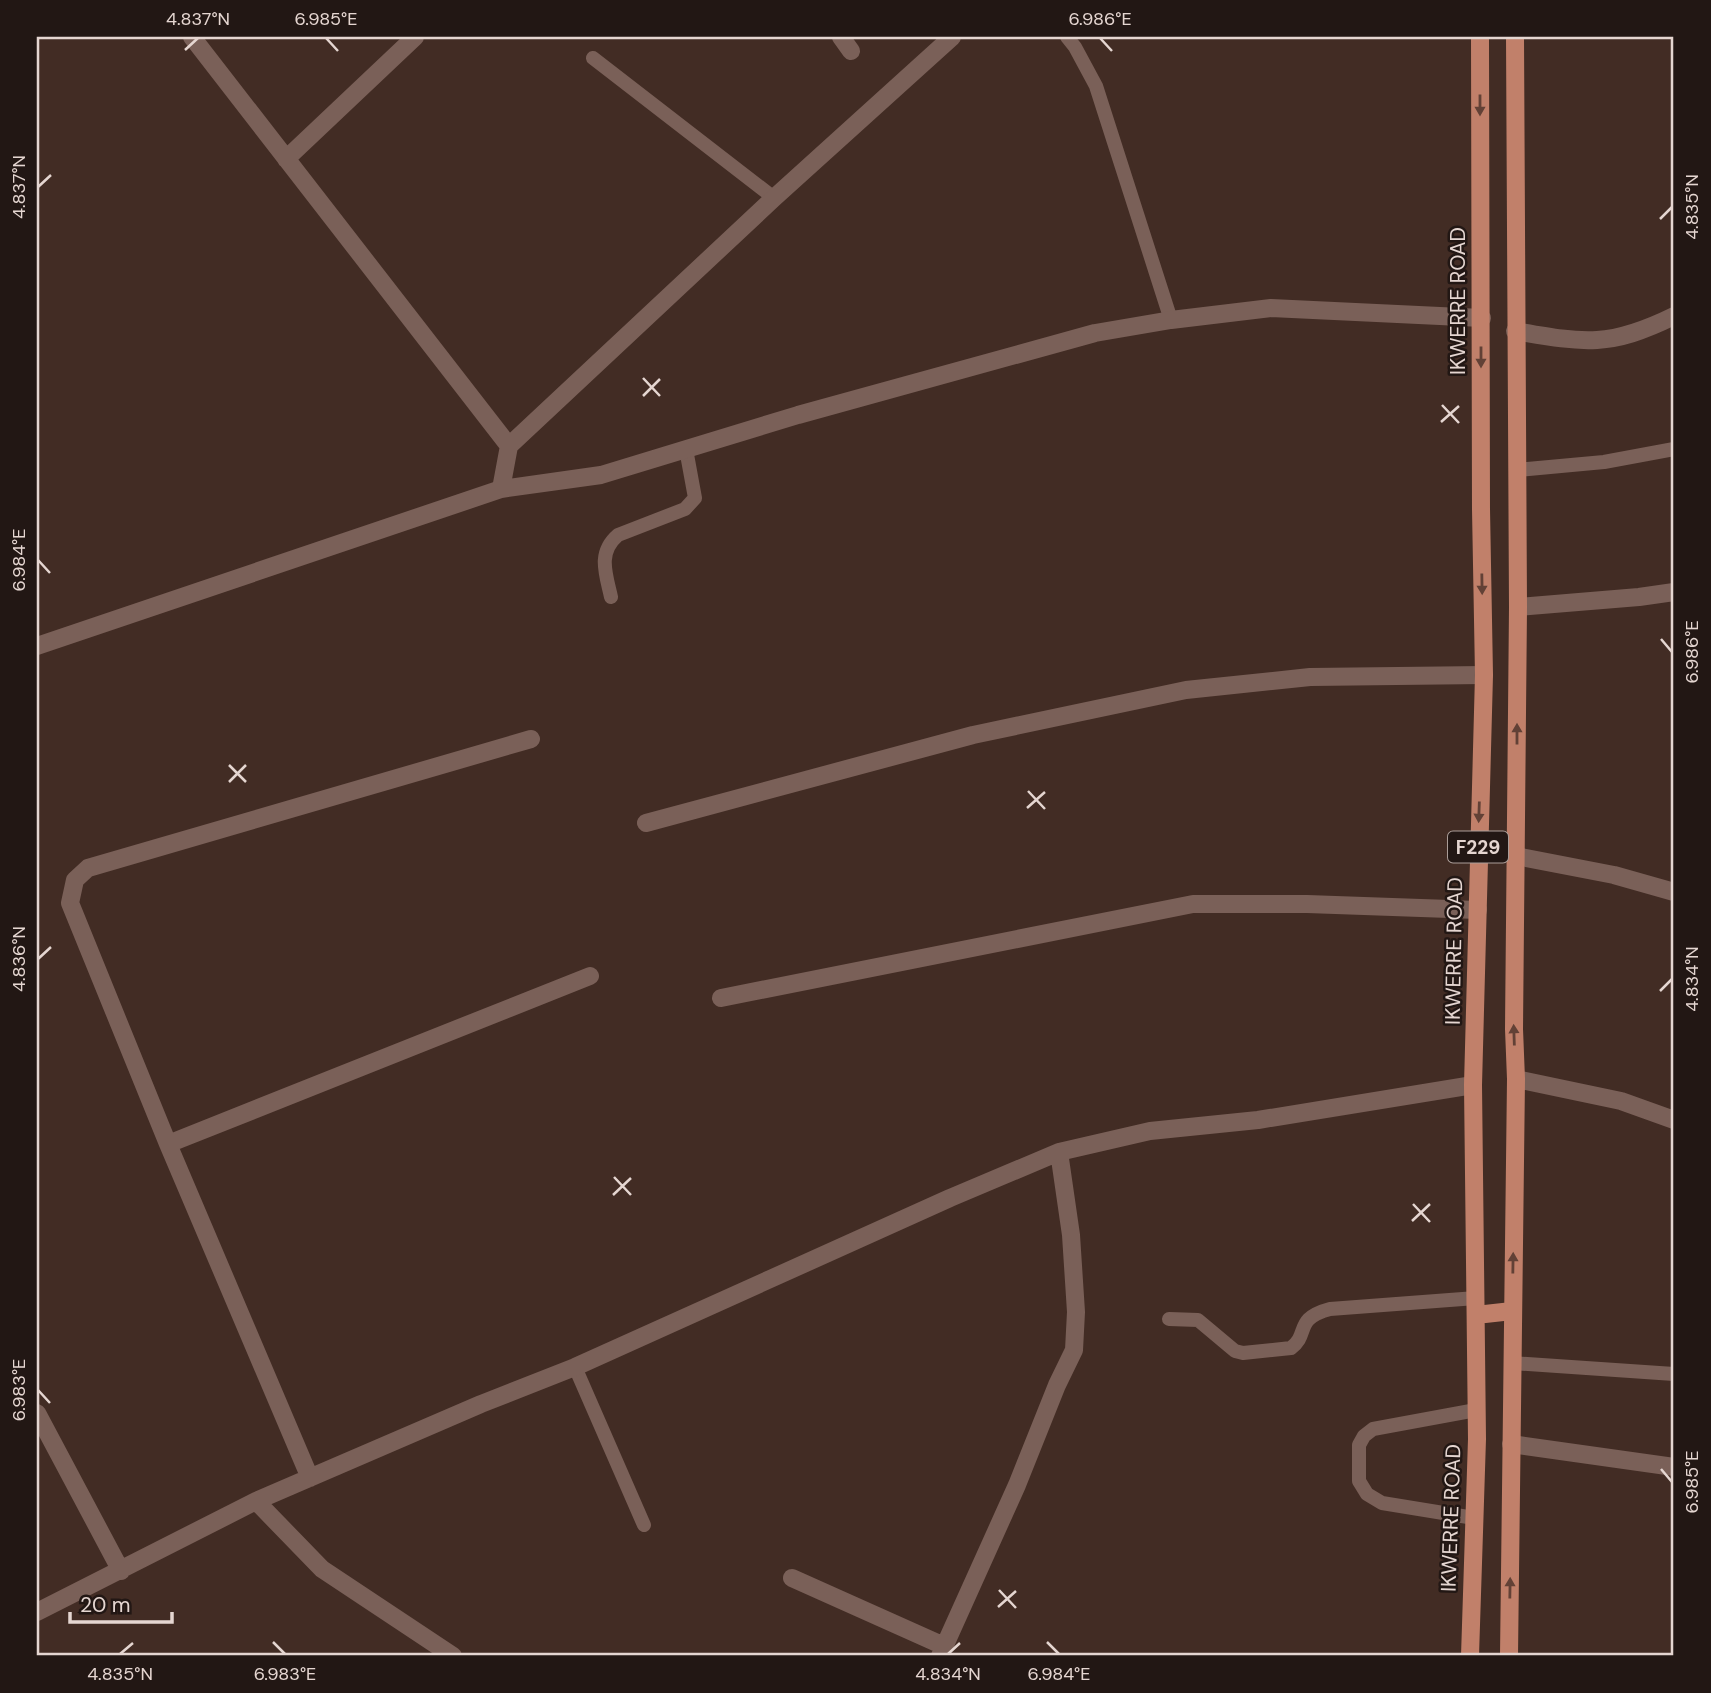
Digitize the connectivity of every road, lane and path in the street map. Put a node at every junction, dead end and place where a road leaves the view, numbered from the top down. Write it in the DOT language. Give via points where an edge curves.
graph roads {
  1 [pos="192,37"];
  2 [pos="415,37"];
  3 [pos="952,37"];
  4 [pos="1067,37"];
  5 [pos="1480,37"];
  6 [pos="1515,37"];
  7 [pos="593,58"];
  8 [pos="286,159"];
  9 [pos="774,198"];
  10 [pos="1674,316"];
  11 [pos="1482,318"];
  12 [pos="1171,320"];
  13 [pos="1515,331"];
  14 [pos="509,446"];
  15 [pos="687,449"];
  16 [pos="1674,449"];
  17 [pos="1517,470"];
  18 [pos="501,489"];
  19 [pos="1674,592"];
  20 [pos="611,597"];
  21 [pos="1518,607"];
  22 [pos="37,646"];
  23 [pos="1484,675"];
  24 [pos="531,739"];
  25 [pos="646,823"];
  26 [pos="1516,856"];
  27 [pos="1674,892"];
  28 [pos="1478,910"];
  29 [pos="590,976"];
  30 [pos="721,998"];
  31 [pos="1516,1079"];
  32 [pos="1473,1085"];
  33 [pos="1674,1120"];
  34 [pos="168,1144"];
  35 [pos="1059,1152"];
  36 [pos="1476,1307"];
  37 [pos="1513,1311"];
  38 [pos="1170,1319"];
  39 [pos="1512,1363"];
  40 [pos="575,1367"];
  41 [pos="1674,1374"];
  42 [pos="1476,1410"];
  43 [pos="37,1413"];
  44 [pos="1511,1444"];
  45 [pos="1674,1467"];
  46 [pos="310,1478"];
  47 [pos="256,1501"];
  48 [pos="1474,1518"];
  49 [pos="644,1525"];
  50 [pos="121,1571"];
  51 [pos="792,1578"];
  52 [pos="37,1612"];
  53 [pos="942,1651"];
  54 [pos="453,1656"];
  55 [pos="1470,1656"];
  56 [pos="1509,1656"];
  1 -- 8 [label="street"];
  2 -- 8 [label="street"];
  3 -- 9 [label="street"];
  4 -- 12 [label="lane" via="1096,86"];
  5 -- 11 [label="main road, IKWERRE ROAD / F229, one-way"];
  6 -- 13 [label="main road, F229"];
  7 -- 9 [label="lane"];
  8 -- 14 [label="street"];
  9 -- 14 [label="street"];
  10 -- 13 [label="street" via="1643,331 1606,340 1576,341"];
  11 -- 12 [label="street" via="1271,309"];
  11 -- 23 [label="main road, IKWERRE ROAD / F229, one-way"];
  12 -- 15 [label="street" via="1095,333 969,366"];
  13 -- 17 [label="main road, F229"];
  14 -- 18 [label="street"];
  15 -- 18 [label="street" via="601,475"];
  15 -- 20 [label="lane" via="695,498 685,509 610,542 603,560"];
  16 -- 17 [label="lane" via="1604,462"];
  17 -- 21 [label="main road, F229"];
  18 -- 22 [label="street"];
  19 -- 21 [label="street"];
  26 -- 21 [label="main road, F229, one-way"];
  23 -- 25 [label="street" via="1310,677 1186,690 973,735"];
  23 -- 28 [label="main road, IKWERRE ROAD / F229, one-way"];
  24 -- 34 [label="street" via="88,868 75,880 70,903"];
  26 -- 27 [label="street"];
  31 -- 26 [label="main road, F229, one-way"];
  28 -- 30 [label="street" via="1193,904"];
  28 -- 32 [label="main road, IKWERRE ROAD / F229"];
  29 -- 34 [label="street"];
  31 -- 33 [label="street" via="1620,1101"];
  37 -- 31 [label="main road, F229, one-way"];
  32 -- 35 [label="street" via="1258,1120 1150,1131"];
  32 -- 36 [label="main road, IKWERRE ROAD / F229"];
  34 -- 46 [label="street"];
  35 -- 40 [label="street"];
  35 -- 53 [label="street" via="1071,1235 1074,1350"];
  36 -- 37 [label="main road"];
  36 -- 38 [label="lane" via="1330,1309 1309,1318 1291,1348 1243,1353 1198,1320"];
  36 -- 42 [label="main road, IKWERRE ROAD / F229"];
  37 -- 39 [label="main road, F229"];
  39 -- 41 [label="lane"];
  39 -- 44 [label="main road, F229"];
  40 -- 46 [label="street"];
  40 -- 49 [label="lane"];
  42 -- 48 [label="main road, IKWERRE ROAD / F229"];
  42 -- 48 [label="lane" via="1373,1429 1359,1446 1359,1482 1367,1494 1382,1503"];
  43 -- 50 [label="street"];
  44 -- 45 [label="street"];
  56 -- 44 [label="main road, F229, one-way"];
  46 -- 47 [label="street"];
  47 -- 50 [label="street"];
  47 -- 54 [label="street" via="323,1569"];
  48 -- 55 [label="main road, IKWERRE ROAD / F229"];
  50 -- 52 [label="street"];
  51 -- 53 [label="street"];
}
